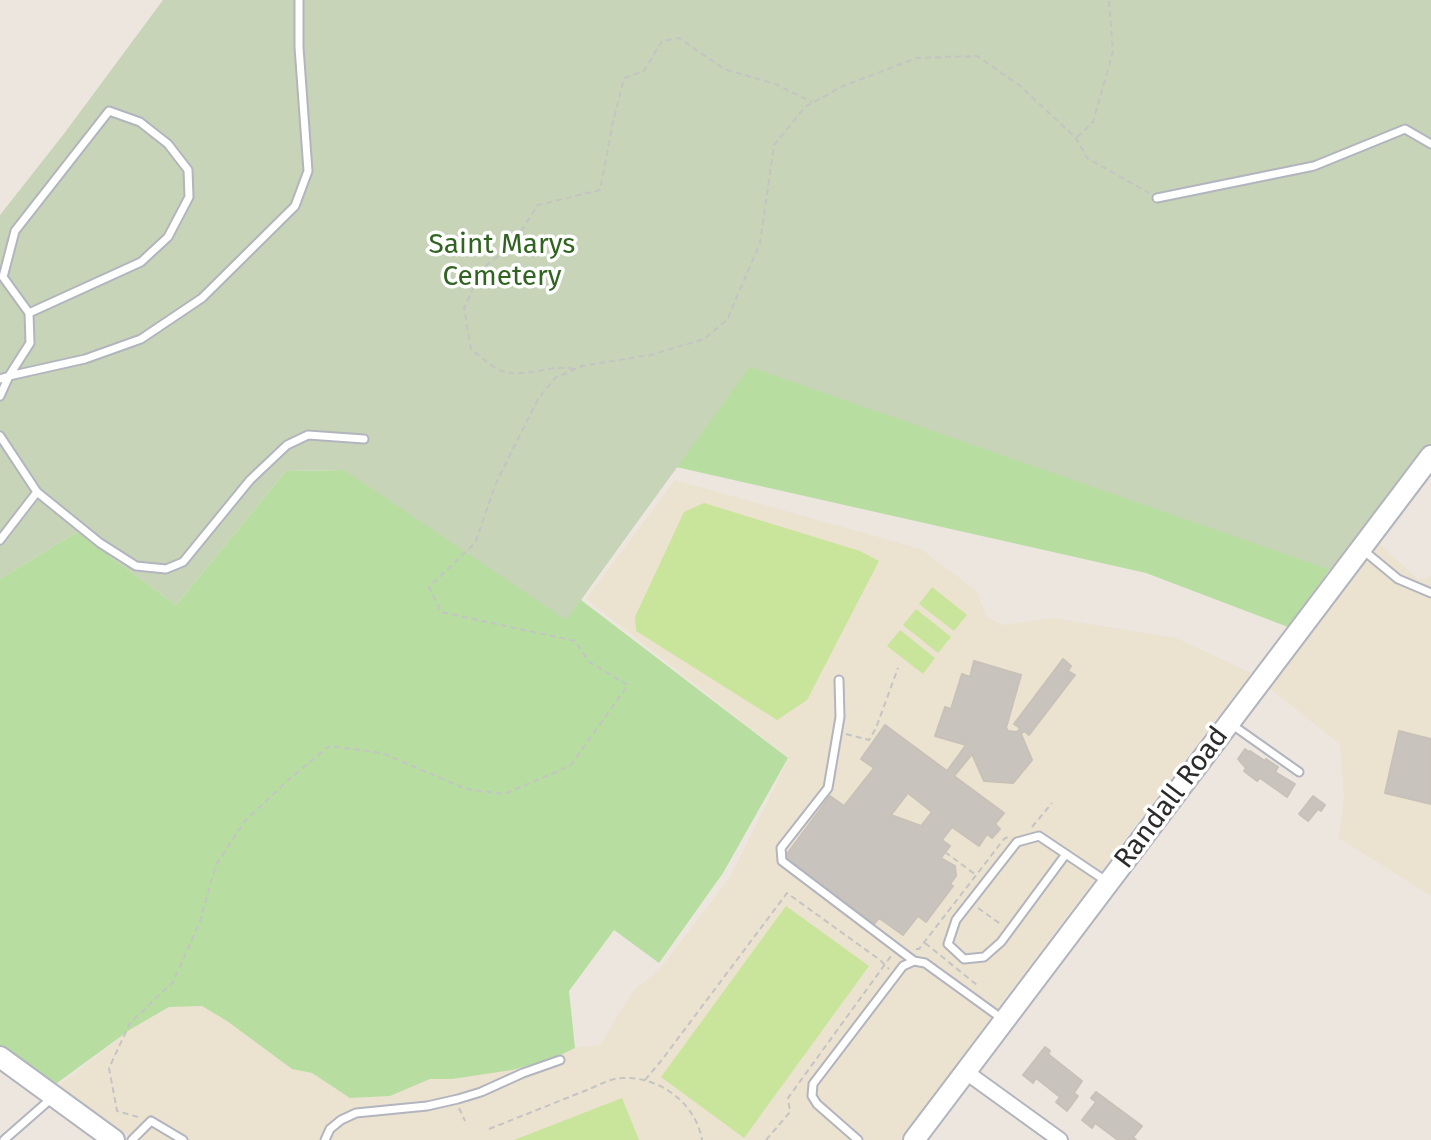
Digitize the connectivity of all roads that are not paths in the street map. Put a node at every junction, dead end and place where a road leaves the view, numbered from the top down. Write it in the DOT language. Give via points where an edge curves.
graph roads {
  1 [pos="299,0"];
  2 [pos="1431,144"];
  3 [pos="1157,198"];
  4 [pos="29,313"];
  5 [pos="9,376"];
  6 [pos="0,379"];
  7 [pos="0,396"];
  8 [pos="0,436"];
  9 [pos="364,439"];
  10 [pos="1431,456"];
  11 [pos="37,492"];
  12 [pos="0,540"];
  13 [pos="1362,548"];
  14 [pos="1431,593"];
  15 [pos="839,680"];
  16 [pos="1229,723"];
  17 [pos="1299,772"];
  18 [pos="1066,854"];
  19 [pos="1108,882"];
  20 [pos="914,961"];
  21 [pos="1004,1021"];
  22 [pos="0,1057"];
  23 [pos="560,1060"];
  24 [pos="966,1072"];
  25 [pos="53,1097"];
  26 [pos="16,1129"];
  27 [pos="4,1140"];
  28 [pos="16,1140"];
  29 [pos="114,1140"];
  30 [pos="132,1140"];
  31 [pos="183,1140"];
  32 [pos="325,1140"];
  33 [pos="858,1140"];
  34 [pos="914,1140"];
  35 [pos="1060,1140"];
  1 -- 5 [label="lane" via="308,171 295,206 202,298 141,339 85,359"];
  2 -- 3 [label="lane" via="1405,129 1314,166"];
  4 -- 4 [label="lane" via="3,277 15,231 109,111 140,122 168,144 188,170 189,197 168,237 141,262"];
  4 -- 5 [label="lane" via="30,343"];
  5 -- 6 [label="lane"];
  5 -- 7 [label="lane"];
  8 -- 11 [label="lane"];
  9 -- 11 [label="lane" via="308,435 287,445 250,480 183,562 166,569 136,566"];
  10 -- 13 [label="street, Randall Road"];
  11 -- 12 [label="lane"];
  13 -- 14 [label="lane" via="1398,579"];
  13 -- 16 [label="street, Randall Road"];
  15 -- 20 [label="lane" via="840,717 828,788 781,848 782,861"];
  16 -- 17 [label="lane"];
  16 -- 19 [label="street, Randall Road"];
  18 -- 18 [label="lane" via="984,957 964,959 948,944 956,920 1017,842 1039,836"];
  18 -- 19 [label="lane"];
  19 -- 21 [label="street, Randall Road"];
  20 -- 21 [label="lane" via="925,963"];
  20 -- 33 [label="lane" via="903,966 813,1084 817,1104"];
  21 -- 24 [label="street, Randall Road"];
  22 -- 25 [label="street"];
  23 -- 32 [label="lane" via="456,1100 356,1113 330,1129"];
  24 -- 34 [label="street, Randall Road"];
  24 -- 35 [label="street"];
  25 -- 26 [label="lane"];
  25 -- 29 [label="street"];
  26 -- 27 [label="lane"];
  26 -- 28 [label="lane"];
  30 -- 31 [label="lane" via="151,1121"];
}
